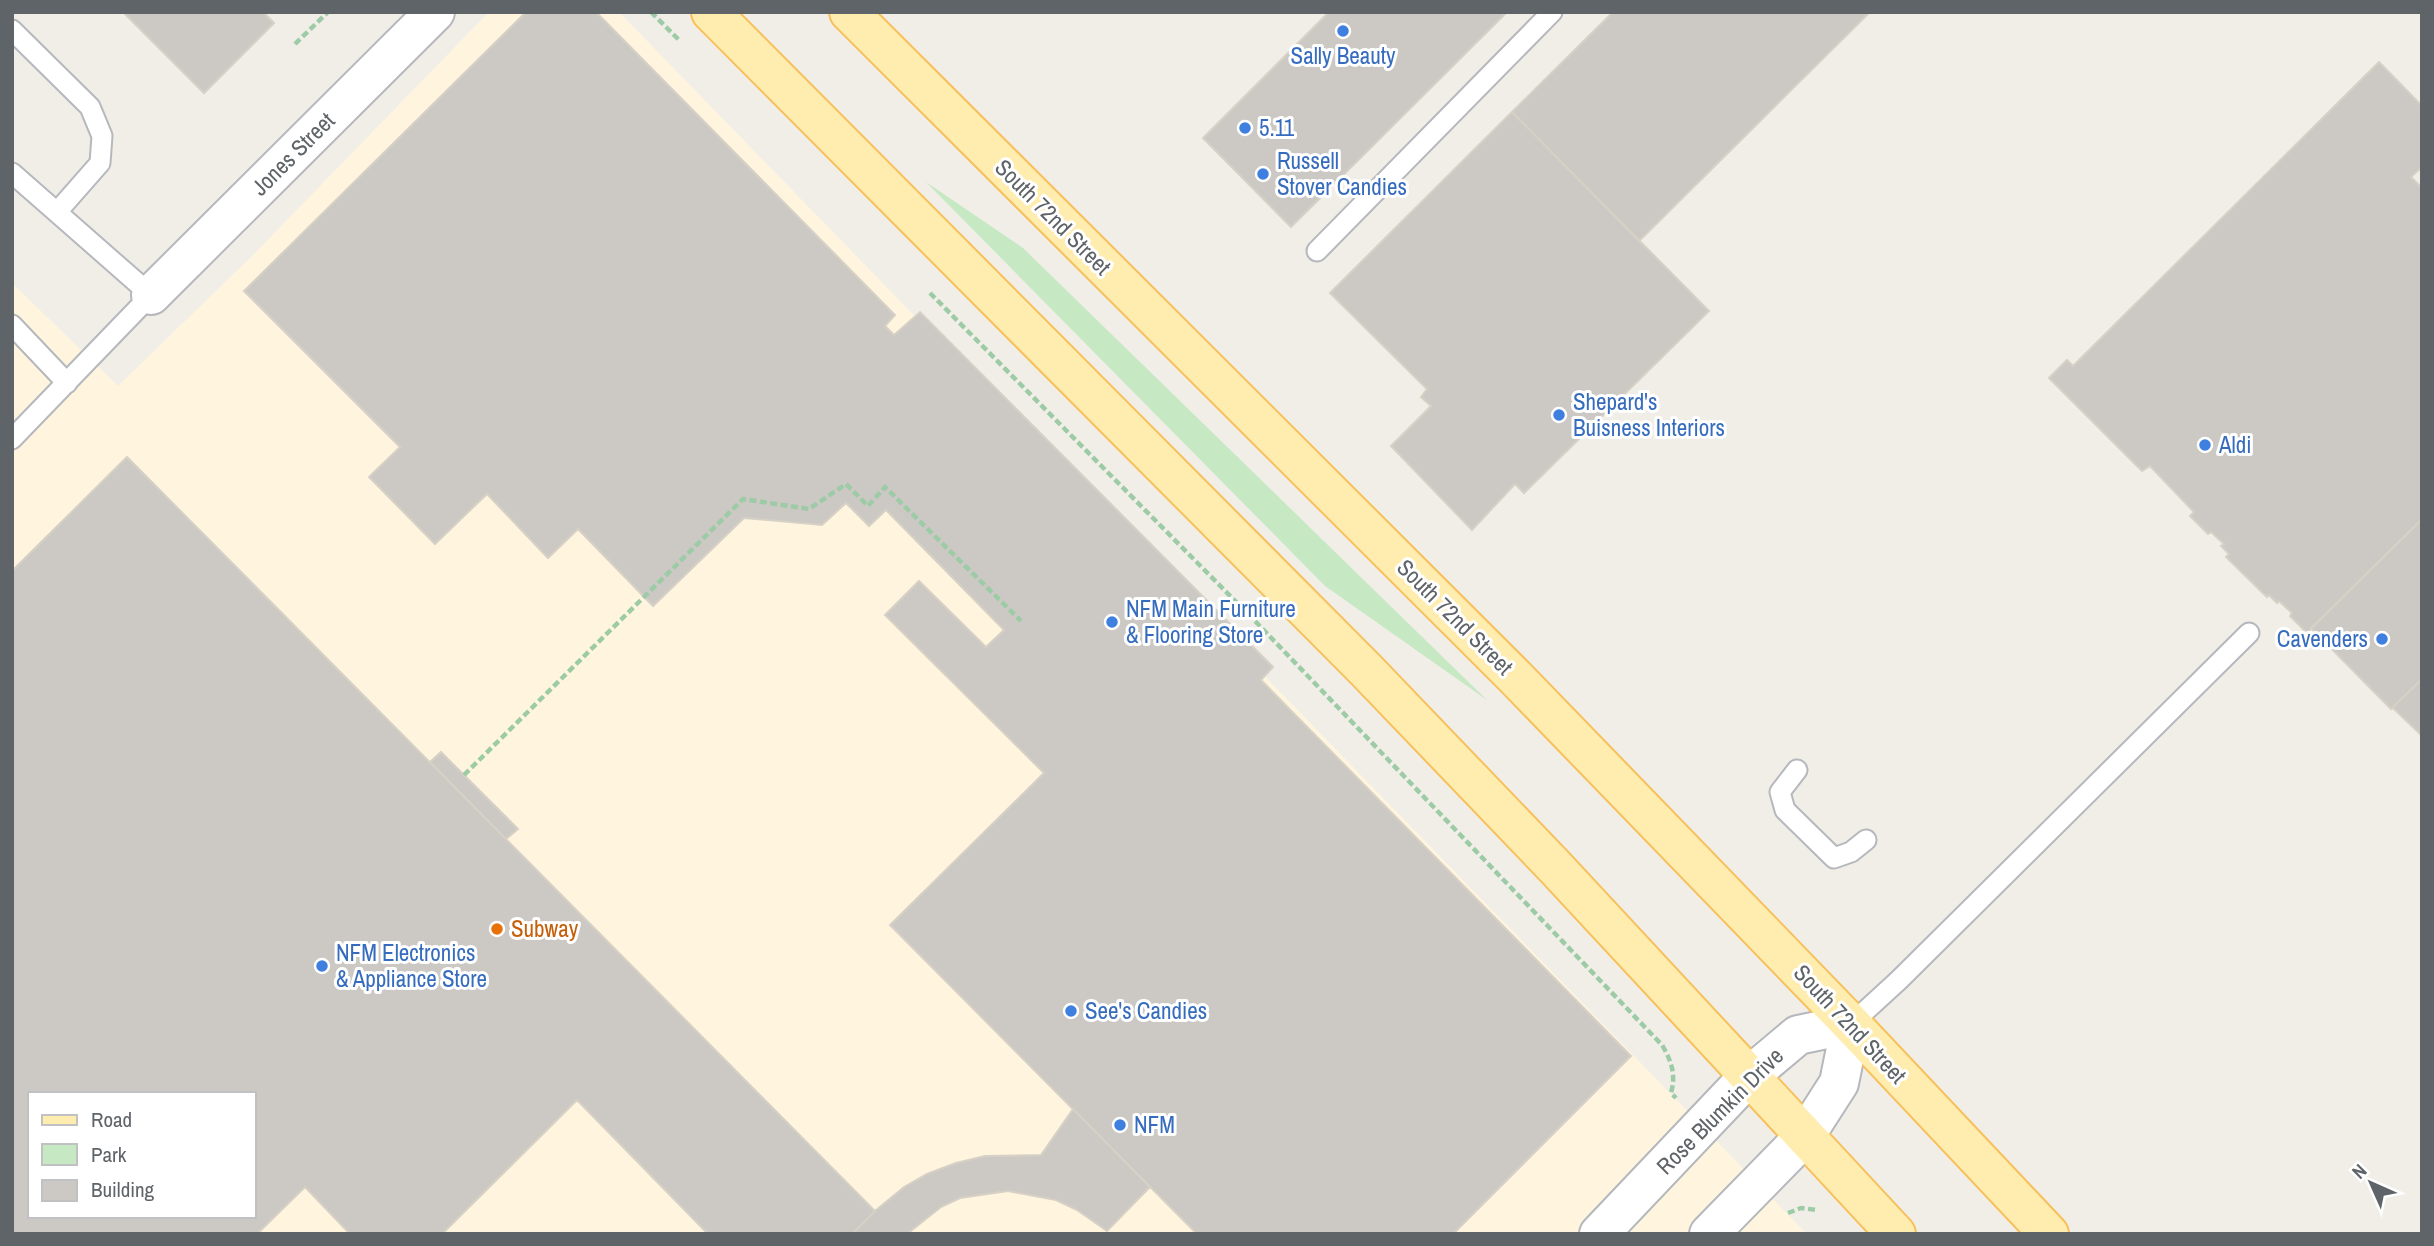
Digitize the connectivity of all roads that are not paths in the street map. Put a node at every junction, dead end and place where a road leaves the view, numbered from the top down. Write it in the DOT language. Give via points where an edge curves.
graph roads {
  1 [pos="435,12"];
  2 [pos="711,12"];
  3 [pos="849,12"];
  4 [pos="1552,12"];
  5 [pos="12,30"];
  6 [pos="12,173"];
  7 [pos="57,212"];
  8 [pos="1317,251"];
  9 [pos="151,295"];
  10 [pos="12,325"];
  11 [pos="67,383"];
  12 [pos="12,439"];
  13 [pos="2249,633"];
  14 [pos="1797,770"];
  15 [pos="1866,840"];
  16 [pos="1851,1024"];
  17 [pos="1748,1077"];
  18 [pos="1805,1136"];
  19 [pos="1599,1234"];
  20 [pos="1709,1234"];
  21 [pos="1896,1234"];
  22 [pos="2049,1234"];
  1 -- 9 [label="main road, Jones Street"];
  2 -- 17 [label="main road" via="1366,670"];
  3 -- 16 [label="main road, South 72nd Street" via="1516,678"];
  4 -- 8 [label="lane"];
  5 -- 7 [label="lane" via="90,107 102,136 100,163"];
  6 -- 7 [label="lane"];
  7 -- 9 [label="lane"];
  9 -- 11 [label="lane"];
  10 -- 11 [label="lane"];
  11 -- 12 [label="lane"];
  13 -- 16 [label="lane"];
  14 -- 15 [label="lane" via="1780,792 1785,810 1834,858"];
  16 -- 17 [label="main road, Rose Blumkin Drive" via="1798,1035"];
  16 -- 18 [label="main road" via="1839,1083"];
  16 -- 22 [label="main road, South 72nd Street"];
  17 -- 18 [label="main road"];
  17 -- 19 [label="main road, Rose Blumkin Drive"];
  18 -- 20 [label="main road"];
  18 -- 21 [label="main road"];
}
